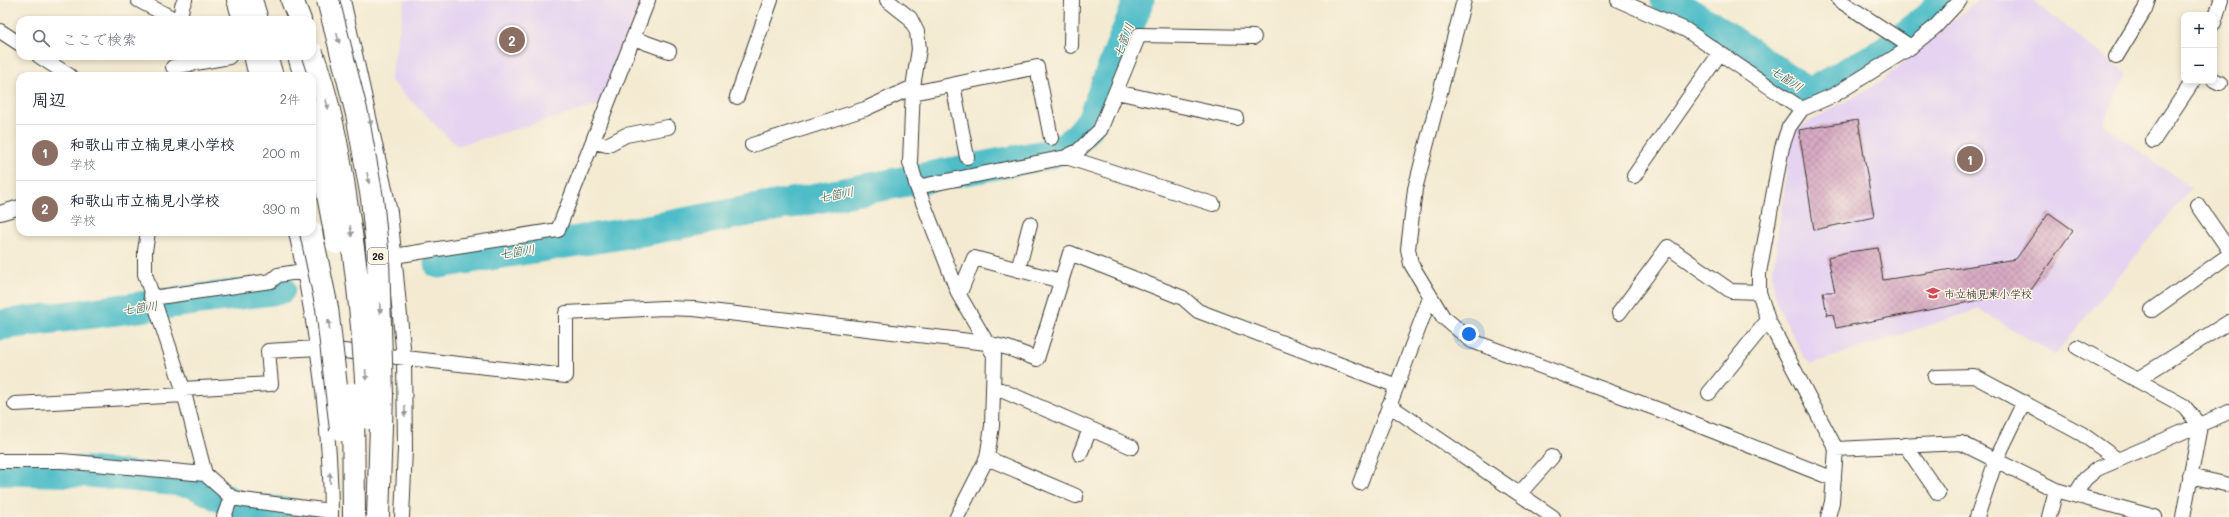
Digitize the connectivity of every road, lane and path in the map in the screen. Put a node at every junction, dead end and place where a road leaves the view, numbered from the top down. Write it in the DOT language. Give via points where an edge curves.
graph roads {
  1 [pos="138,0"];
  2 [pos="185,0"];
  3 [pos="234,0"];
  4 [pos="251,0"];
  5 [pos="285,0"];
  6 [pos="292,0"];
  7 [pos="328,0"];
  8 [pos="342,0"];
  9 [pos="648,0"];
  10 [pos="771,0"];
  11 [pos="887,0"];
  12 [pos="1072,0"];
  13 [pos="1464,0"];
  14 [pos="1618,0"];
  15 [pos="1839,0"];
  16 [pos="1960,0"];
  17 [pos="2148,0"];
  18 [pos="2221,0"];
  19 [pos="2217,13"];
  20 [pos="168,16"];
  21 [pos="181,16"];
  22 [pos="239,16"];
  23 [pos="255,16"];
  24 [pos="289,16"];
  25 [pos="298,16"];
  26 [pos="0,31"];
  27 [pos="1254,37"];
  28 [pos="633,38"];
  29 [pos="16,41"];
  30 [pos="1903,42"];
  31 [pos="1070,46"];
  32 [pos="669,51"];
  33 [pos="1720,53"];
  34 [pos="2116,57"];
  35 [pos="45,60"];
  36 [pos="210,60"];
  37 [pos="252,60"];
  38 [pos="267,60"];
  39 [pos="300,60"];
  40 [pos="315,60"];
  41 [pos="173,66"];
  42 [pos="64,72"];
  43 [pos="255,72"];
  44 [pos="271,72"];
  45 [pos="303,72"];
  46 [pos="2191,84"];
  47 [pos="953,85"];
  48 [pos="913,90"];
  49 [pos="1116,92"];
  50 [pos="737,97"];
  51 [pos="1802,109"];
  52 [pos="1236,118"];
  53 [pos="668,127"];
  54 [pos="316,129"];
  55 [pos="1051,138"];
  56 [pos="2154,141"];
  57 [pos="592,142"];
  58 [pos="752,145"];
  59 [pos="967,157"];
  60 [pos="1066,157"];
  61 [pos="1634,176"];
  62 [pos="915,180"];
  63 [pos="1214,204"];
  64 [pos="2198,205"];
  65 [pos="16,208"];
  66 [pos="0,213"];
  67 [pos="1030,224"];
  68 [pos="147,236"];
  69 [pos="297,236"];
  70 [pos="311,236"];
  71 [pos="2229,250"];
  72 [pos="2229,255"];
  73 [pos="394,256"];
  74 [pos="1018,270"];
  75 [pos="304,271"];
  76 [pos="1061,281"];
  77 [pos="1759,292"];
  78 [pos="959,295"];
  79 [pos="152,297"];
  80 [pos="1430,298"];
  81 [pos="2152,310"];
  82 [pos="1619,313"];
  83 [pos="1768,320"];
  84 [pos="2229,322"];
  85 [pos="987,343"];
  86 [pos="2077,347"];
  87 [pos="317,348"];
  88 [pos="404,358"];
  89 [pos="1935,377"];
  90 [pos="2136,380"];
  91 [pos="1397,386"];
  92 [pos="994,387"];
  93 [pos="184,392"];
  94 [pos="1709,393"];
  95 [pos="2024,402"];
  96 [pos="15,404"];
  97 [pos="1389,405"];
  98 [pos="2229,412"];
  99 [pos="2200,426"];
  100 [pos="1090,429"];
  101 [pos="1905,445"];
  102 [pos="1132,448"];
  103 [pos="1836,449"];
  104 [pos="1080,454"];
  105 [pos="1552,457"];
  106 [pos="987,458"];
  107 [pos="1996,460"];
  108 [pos="2118,460"];
  109 [pos="0,461"];
  110 [pos="205,474"];
  111 [pos="2190,476"];
  112 [pos="1834,479"];
  113 [pos="1360,483"];
  114 [pos="2229,485"];
  115 [pos="2056,490"];
  116 [pos="1938,493"];
  117 [pos="1519,494"];
  118 [pos="2075,495"];
  119 [pos="1076,496"];
  120 [pos="228,505"];
  121 [pos="2134,514"];
  122 [pos="335,515"];
  123 [pos="959,516"];
  124 [pos="354,517"];
  125 [pos="372,517"];
  126 [pos="378,517"];
  127 [pos="402,517"];
  128 [pos="1553,517"];
  129 [pos="1828,517"];
  130 [pos="1976,517"];
  131 [pos="2049,517"];
  132 [pos="2155,517"];
  133 [pos="2183,517"];
  1 -- 20 [label="street"];
  2 -- 21 [label="street"];
  3 -- 22 [label="street"];
  4 -- 23 [label="highway"];
  5 -- 24 [label="highway"];
  6 -- 25 [label="highway"];
  7 -- 126 [label="highway, 26, one-way, bridge" via="356,114 372,198 378,258 382,396"];
  8 -- 73 [label="street, one-way" via="390,212"];
  9 -- 28 [label="street"];
  10 -- 50 [label="street"];
  11 -- 48 [label="street" via="910,18 917,32 920,49"];
  12 -- 31 [label="street"];
  13 -- 80 [label="street" via="1415,189 1408,249 1411,264"];
  14 -- 33 [label="street" via="1670,22"];
  15 -- 30 [label="street"];
  16 -- 30 [label="street" via="1935,27"];
  17 -- 34 [label="street"];
  18 -- 19 [label="street"];
  26 -- 29 [label="street"];
  27 -- 49 [label="street" via="1140,35"];
  28 -- 32 [label="street"];
  28 -- 57 [label="street"];
  30 -- 51 [label="street" via="1834,95"];
  33 -- 51 [label="street"];
  33 -- 61 [label="street"];
  35 -- 42 [label="street"];
  36 -- 41 [label="street"];
  37 -- 43 [label="street"];
  38 -- 44 [label="highway"];
  39 -- 45 [label="highway"];
  40 -- 125 [label="highway, 26, one-way, bridge" via="321,76 341,165 360,297"];
  46 -- 56 [label="street"];
  47 -- 48 [label="street"];
  47 -- 55 [label="street" via="1037,67"];
  47 -- 59 [label="street"];
  48 -- 58 [label="street" via="865,110"];
  48 -- 62 [label="street" via="910,162"];
  49 -- 52 [label="street"];
  49 -- 60 [label="street" via="1100,130 1078,151"];
  51 -- 77 [label="street" via="1789,127 1782,147"];
  53 -- 57 [label="street" via="626,135 607,145"];
  54 -- 124 [label="highway, bridge" via="335,222 346,305 353,397"];
  57 -- 73 [label="street" via="558,230"];
  60 -- 62 [label="street"];
  60 -- 63 [label="street"];
  62 -- 78 [label="street"];
  64 -- 71 [label="street"];
  65 -- 66 [label="street"];
  67 -- 74 [label="street"];
  68 -- 79 [label="street" via="145,274"];
  69 -- 75 [label="street"];
  122 -- 70 [label="highway, one-way, bridge" via="343,444 327,308"];
  72 -- 81 [label="street"];
  73 -- 88 [label="street"];
  74 -- 76 [label="street"];
  74 -- 78 [label="street" via="974,258"];
  75 -- 79 [label="street" via="278,275 271,281"];
  75 -- 87 [label="street"];
  76 -- 85 [label="street" via="1037,359"];
  76 -- 91 [label="street" via="1070,254 1183,298 1198,311"];
  77 -- 82 [label="street" via="1731,291 1668,247"];
  77 -- 83 [label="street"];
  78 -- 85 [label="street"];
  79 -- 93 [label="street"];
  80 -- 91 [label="street"];
  80 -- 112 [label="street" via="1443,317 1472,341 1664,412"];
  83 -- 94 [label="street"];
  83 -- 103 [label="street"];
  84 -- 90 [label="street"];
  85 -- 88 [label="street" via="694,309 664,308 566,313 566,376"];
  85 -- 92 [label="street" via="994,355"];
  86 -- 90 [label="street"];
  87 -- 88 [label="street"];
  87 -- 93 [label="street" via="268,351 271,384"];
  122 -- 87 [label="street, one-way"];
  88 -- 127 [label="street, one-way" via="405,449"];
  89 -- 95 [label="street" via="1974,376"];
  90 -- 99 [label="street" via="2184,406"];
  91 -- 97 [label="street"];
  92 -- 100 [label="street"];
  92 -- 106 [label="street"];
  93 -- 96 [label="street"];
  93 -- 110 [label="street"];
  95 -- 107 [label="street"];
  95 -- 108 [label="street" via="2082,434"];
  97 -- 113 [label="street"];
  97 -- 117 [label="street"];
  98 -- 99 [label="street"];
  99 -- 108 [label="street"];
  99 -- 111 [label="street"];
  100 -- 102 [label="street"];
  100 -- 104 [label="street"];
  101 -- 103 [label="street"];
  101 -- 107 [label="street" via="1961,443"];
  101 -- 116 [label="street"];
  103 -- 112 [label="street"];
  105 -- 117 [label="street"];
  106 -- 119 [label="street"];
  106 -- 123 [label="street"];
  107 -- 115 [label="street"];
  107 -- 130 [label="street"];
  108 -- 118 [label="street" via="2097,469 2086,478"];
  109 -- 110 [label="street" via="62,461"];
  110 -- 120 [label="street"];
  111 -- 114 [label="street"];
  111 -- 133 [label="street"];
  112 -- 129 [label="street"];
  115 -- 118 [label="street"];
  115 -- 131 [label="street"];
  117 -- 128 [label="street"];
  118 -- 121 [label="street"];
  120 -- 122 [label="street" via="243,500"];
  121 -- 132 [label="street"];
}
